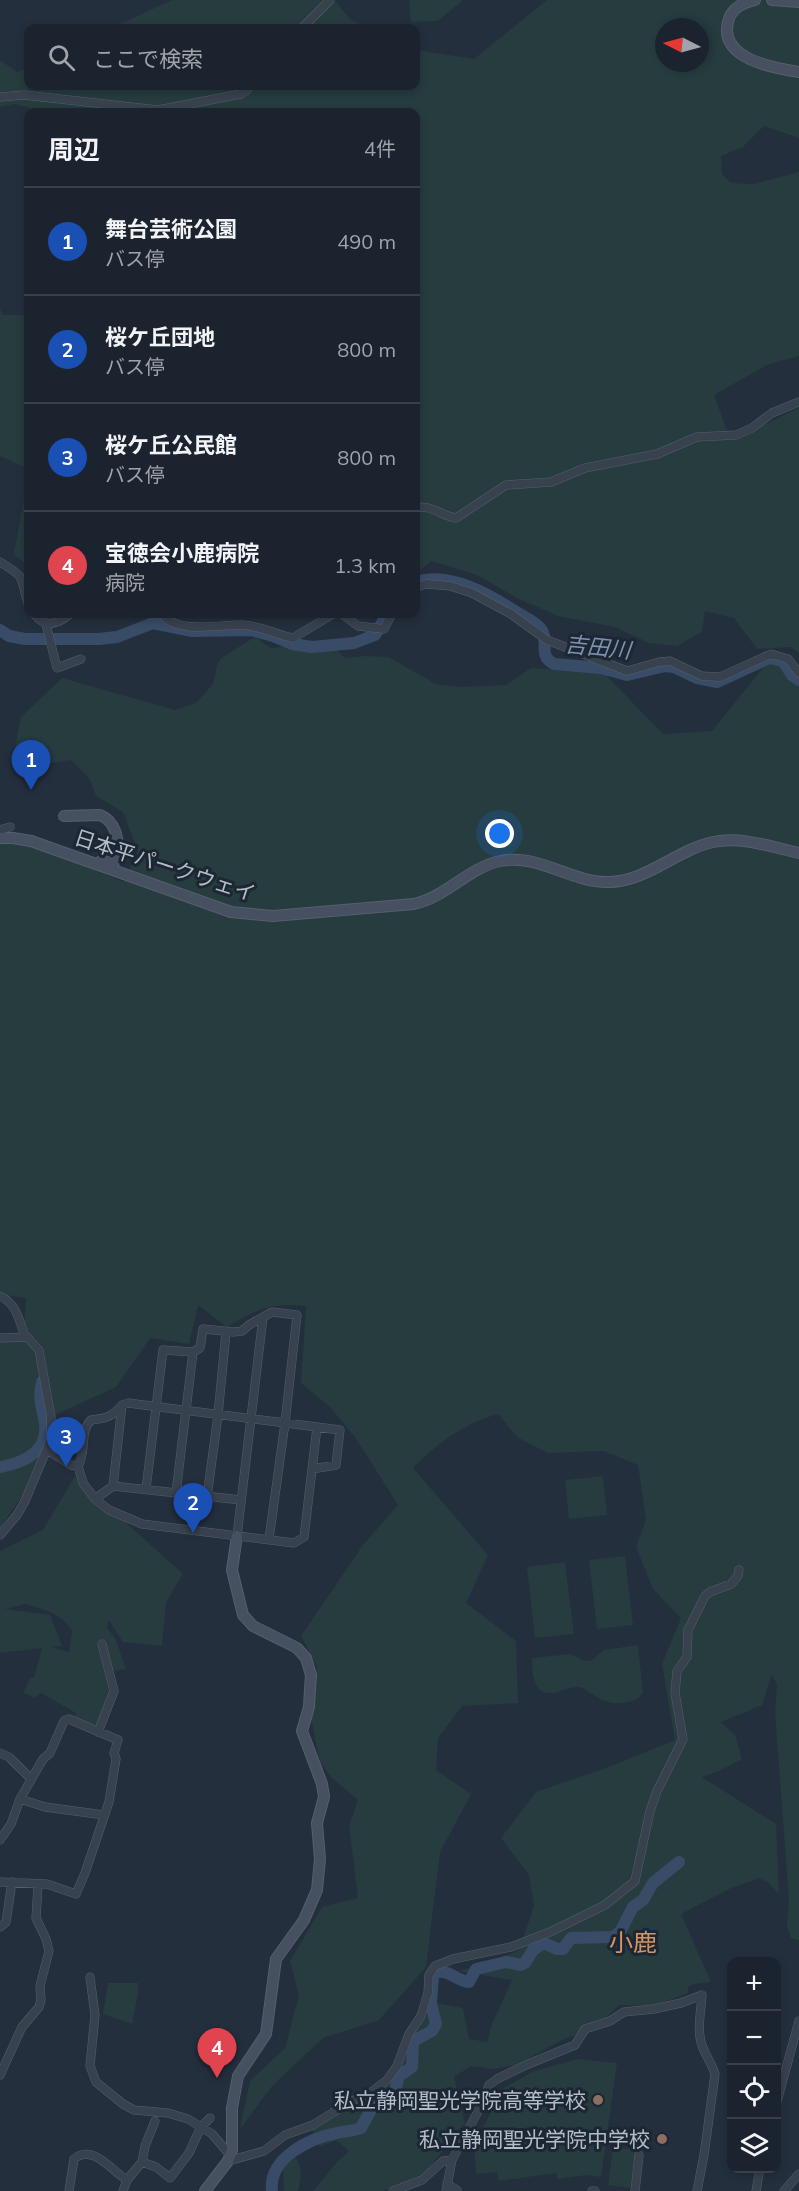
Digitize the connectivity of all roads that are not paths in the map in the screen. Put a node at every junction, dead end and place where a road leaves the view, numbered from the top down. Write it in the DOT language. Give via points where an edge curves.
graph roads {
  1 [pos="330,0"];
  2 [pos="755,0"];
  3 [pos="772,0"];
  4 [pos="799,2"];
  5 [pos="306,24"];
  6 [pos="799,72"];
  7 [pos="247,90"];
  8 [pos="0,97"];
  9 [pos="140,108"];
  10 [pos="168,108"];
  11 [pos="799,402"];
  12 [pos="420,508"];
  13 [pos="0,562"];
  14 [pos="24,584"];
  15 [pos="420,586"];
  16 [pos="38,618"];
  17 [pos="64,618"];
  18 [pos="168,618"];
  19 [pos="326,618"];
  20 [pos="347,618"];
  21 [pos="390,618"];
  22 [pos="46,624"];
  23 [pos="81,659"];
  24 [pos="799,673"];
  25 [pos="64,816"];
  26 [pos="10,828"];
  27 [pos="0,830"];
  28 [pos="0,838"];
  29 [pos="799,853"];
  30 [pos="77,856"];
  31 [pos="119,856"];
  32 [pos="120,872"];
  33 [pos="0,1296"];
  34 [pos="263,1317"];
  35 [pos="226,1332"];
  36 [pos="25,1336"];
  37 [pos="0,1338"];
  38 [pos="193,1352"];
  39 [pos="122,1405"];
  40 [pos="155,1406"];
  41 [pos="187,1410"];
  42 [pos="218,1415"];
  43 [pos="252,1419"];
  44 [pos="285,1423"];
  45 [pos="317,1427"];
  46 [pos="47,1450"];
  47 [pos="78,1466"];
  48 [pos="312,1469"];
  49 [pos="113,1486"];
  50 [pos="146,1489"];
  51 [pos="176,1493"];
  52 [pos="207,1497"];
  53 [pos="95,1499"];
  54 [pos="241,1500"];
  55 [pos="0,1535"];
  56 [pos="237,1536"];
  57 [pos="269,1539"];
  58 [pos="739,1570"];
  59 [pos="102,1644"];
  60 [pos="98,1732"];
  61 [pos="0,1753"];
  62 [pos="31,1779"];
  63 [pos="20,1798"];
  64 [pos="104,1815"];
  65 [pos="0,1840"];
  66 [pos="0,1881"];
  67 [pos="12,1882"];
  68 [pos="38,1885"];
  69 [pos="0,1928"];
  70 [pos="90,1977"];
  71 [pos="799,2021"];
  72 [pos="0,2074"];
  73 [pos="781,2090"];
  74 [pos="210,2118"];
  75 [pos="155,2121"];
  76 [pos="201,2127"];
  77 [pos="639,2155"];
  78 [pos="229,2158"];
  79 [pos="452,2160"];
  80 [pos="142,2162"];
  81 [pos="759,2173"];
  82 [pos="799,2174"];
  83 [pos="127,2180"];
  84 [pos="446,2188"];
  85 [pos="457,2190"];
  86 [pos="69,2191"];
  87 [pos="123,2191"];
  88 [pos="205,2191"];
  89 [pos="393,2191"];
  90 [pos="635,2191"];
  91 [pos="697,2191"];
  92 [pos="756,2191"];
  93 [pos="784,2191"];
  1 -- 5 [label="street"];
  2 -- 6 [label="street" via="740,5 730,15 728,39 734,48 756,62"];
  3 -- 4 [label="street"];
  7 -- 10 [label="street"];
  8 -- 9 [label="street" via="24,95"];
  11 -- 12 [label="street" via="736,435 697,437 657,454 585,468 551,482 506,484 456,518 432,508"];
  13 -- 14 [label="street" via="18,573"];
  15 -- 24 [label="street" via="439,585 472,593 512,614 546,640 627,671 670,661 714,678 771,654 788,659"];
  16 -- 22 [label="street"];
  17 -- 22 [label="street"];
  18 -- 19 [label="street" via="194,627 244,625 293,638"];
  20 -- 21 [label="street" via="358,626 384,629"];
  22 -- 23 [label="street" via="57,668"];
  25 -- 31 [label="street" via="105,817 115,830"];
  26 -- 27 [label="street"];
  28 -- 30 [label="street, 日本平パークウェイ" via="22,839"];
  29 -- 32 [label="street, 日本平パークウェイ" via="747,842 712,842 629,879 607,882 586,880 531,861 502,861 472,873 430,900 414,904 273,916 231,912"];
  30 -- 31 [label="street" via="110,863"];
  30 -- 32 [label="street, 日本平パークウェイ"];
  31 -- 32 [label="street"];
  33 -- 36 [label="street" via="14,1307"];
  34 -- 35 [label="street" via="242,1331"];
  34 -- 43 [label="street"];
  34 -- 44 [label="street" via="272,1312 297,1315"];
  35 -- 38 [label="street" via="203,1329 200,1348"];
  35 -- 42 [label="street"];
  36 -- 37 [label="street"];
  36 -- 46 [label="street" via="39,1350 51,1417"];
  38 -- 40 [label="street" via="163,1350"];
  38 -- 41 [label="street"];
  39 -- 40 [label="street"];
  39 -- 47 [label="street" via="112,1415 86,1425"];
  39 -- 49 [label="street"];
  40 -- 41 [label="street"];
  40 -- 50 [label="street"];
  41 -- 42 [label="street"];
  41 -- 51 [label="street"];
  42 -- 43 [label="street"];
  42 -- 52 [label="street"];
  43 -- 44 [label="street"];
  43 -- 54 [label="street"];
  44 -- 45 [label="street"];
  44 -- 57 [label="street"];
  45 -- 48 [label="street"];
  45 -- 48 [label="street" via="339,1430 336,1465"];
  46 -- 47 [label="street"];
  46 -- 55 [label="street" via="25,1501"];
  47 -- 53 [label="street" via="83,1483"];
  48 -- 57 [label="street" via="304,1537 294,1543"];
  49 -- 50 [label="street"];
  49 -- 53 [label="street"];
  50 -- 51 [label="street"];
  51 -- 52 [label="street"];
  52 -- 54 [label="street"];
  53 -- 56 [label="street" via="109,1510 142,1524"];
  54 -- 56 [label="street"];
  56 -- 57 [label="street"];
  56 -- 78 [label="street" via="232,1570 243,1615 253,1626 297,1648 306,1658 310,1689 302,1731 324,1797 317,1823 317,1890 304,1920 273,1968 267,2031 238,2076"];
  58 -- 78 [label="street" via="732,1584 705,1596 688,1630 687,1656 677,1671 675,1693 683,1738 650,1811 635,1881 605,1905 550,1932 511,1947 435,1966 429,1975 421,2016 387,2080 313,2125 285,2134 264,2151"];
  59 -- 60 [label="street" via="114,1691"];
  60 -- 62 [label="street" via="69,1719 64,1721 50,1753"];
  60 -- 64 [label="street" via="118,1740"];
  61 -- 62 [label="street"];
  62 -- 63 [label="street"];
  63 -- 64 [label="street" via="45,1807"];
  63 -- 65 [label="street" via="11,1824"];
  64 -- 68 [label="street" via="76,1894 56,1886"];
  66 -- 67 [label="street"];
  67 -- 68 [label="street"];
  67 -- 69 [label="street" via="6,1922"];
  68 -- 72 [label="street" via="36,1918 49,1951 40,1986 41,2000 22,2027"];
  70 -- 76 [label="street" via="95,2015 90,2066 96,2082 134,2110 168,2113"];
  71 -- 73 [label="street"];
  74 -- 76 [label="street"];
  75 -- 80 [label="street"];
  76 -- 78 [label="street" via="222,2144"];
  76 -- 80 [label="street" via="189,2153 170,2178"];
  77 -- 90 [label="street"];
  78 -- 88 [label="street"];
  79 -- 84 [label="street"];
  79 -- 89 [label="street" via="443,2161 422,2180"];
  79 -- 91 [label="street" via="489,2085 497,2079 568,2049 585,2029 624,2012 654,2009 702,1995 699,2036 715,2074"];
  80 -- 83 [label="street"];
  81 -- 92 [label="street"];
  82 -- 93 [label="street"];
  83 -- 86 [label="street" via="88,2153 74,2159"];
  83 -- 87 [label="street"];
  84 -- 85 [label="street"];
}
